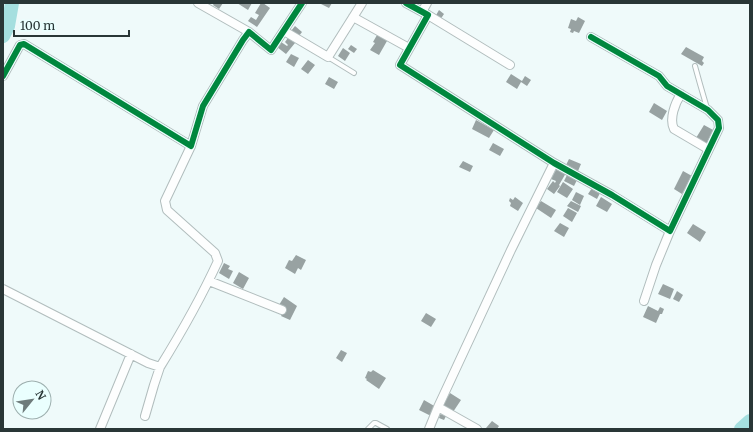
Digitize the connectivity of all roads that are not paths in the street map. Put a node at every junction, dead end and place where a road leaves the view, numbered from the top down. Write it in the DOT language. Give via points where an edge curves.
graph roads {
  1 [pos="198,3"];
  2 [pos="302,3"];
  3 [pos="362,3"];
  4 [pos="406,3"];
  5 [pos="427,3"];
  6 [pos="425,14"];
  7 [pos="353,17"];
  8 [pos="284,31"];
  9 [pos="249,32"];
  10 [pos="591,37"];
  11 [pos="409,48"];
  12 [pos="328,57"];
  13 [pos="510,65"];
  14 [pos="696,66"];
  15 [pos="354,73"];
  16 [pos="3,76"];
  17 [pos="681,94"];
  18 [pos="708,110"];
  19 [pos="191,146"];
  20 [pos="708,150"];
  21 [pos="554,163"];
  22 [pos="670,231"];
  23 [pos="209,281"];
  24 [pos="3,289"];
  25 [pos="644,301"];
  26 [pos="282,310"];
  27 [pos="131,354"];
  28 [pos="160,367"];
  29 [pos="438,407"];
  30 [pos="145,416"];
  31 [pos="100,429"];
  32 [pos="368,429"];
  33 [pos="387,429"];
  34 [pos="430,429"];
  35 [pos="478,429"];
  1 -- 9 [label="street"];
  2 -- 8 [label="street"];
  3 -- 7 [label="street"];
  4 -- 6 [label="street"];
  5 -- 6 [label="street"];
  6 -- 11 [label="street"];
  6 -- 13 [label="street"];
  7 -- 11 [label="street"];
  7 -- 12 [label="street"];
  8 -- 9 [label="street" via="271,50"];
  8 -- 12 [label="street"];
  9 -- 19 [label="street" via="204,106"];
  10 -- 17 [label="street" via="659,76 667,86"];
  11 -- 21 [label="street" via="400,65"];
  12 -- 15 [label="lane"];
  14 -- 18 [label="lane"];
  16 -- 19 [label="street" via="20,45 24,44"];
  17 -- 18 [label="street"];
  17 -- 20 [label="street" via="676,101 672,125 674,129"];
  18 -- 20 [label="street" via="718,120 719,128"];
  19 -- 23 [label="street" via="165,200 167,210 215,253 218,261"];
  20 -- 22 [label="street"];
  21 -- 22 [label="street"];
  21 -- 29 [label="street"];
  22 -- 25 [label="street"];
  23 -- 26 [label="street"];
  23 -- 28 [label="street"];
  24 -- 27 [label="street"];
  27 -- 28 [label="street"];
  27 -- 31 [label="street"];
  28 -- 30 [label="street"];
  29 -- 34 [label="street"];
  29 -- 35 [label="street"];
  32 -- 33 [label="lane" via="376,423"];
}
